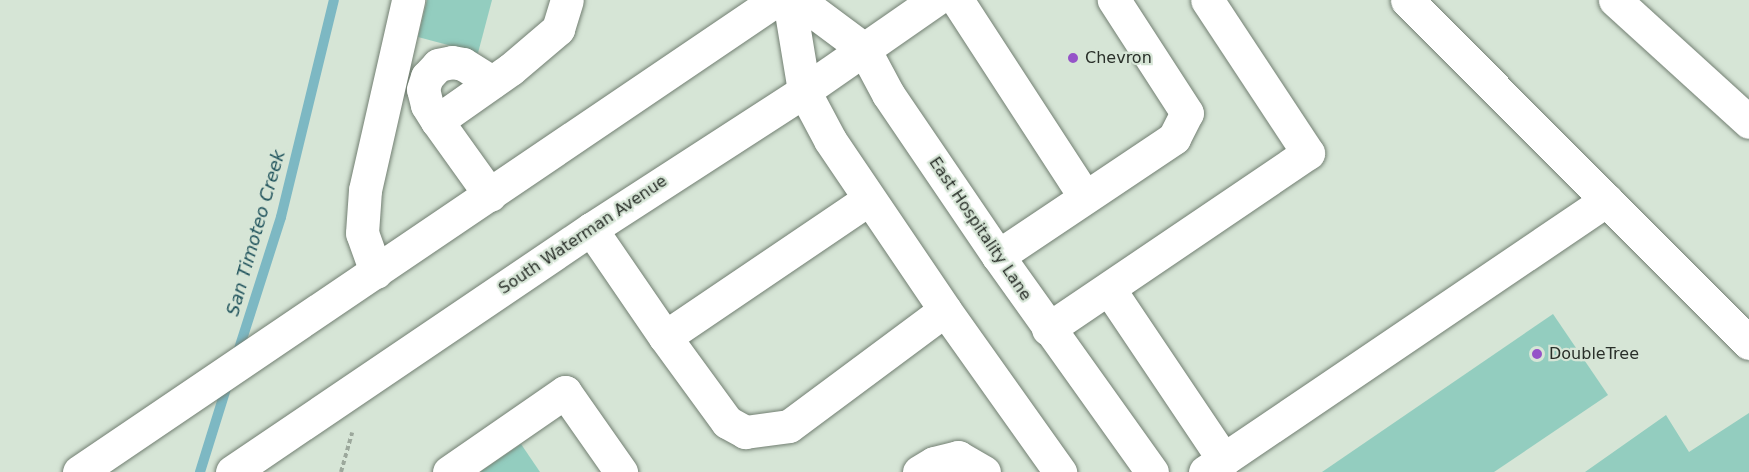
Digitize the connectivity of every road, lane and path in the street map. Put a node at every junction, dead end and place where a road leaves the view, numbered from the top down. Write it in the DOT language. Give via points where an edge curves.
graph roads {
  1 [pos="408,0"];
  2 [pos="567,0"];
  3 [pos="776,0"];
  4 [pos="789,0"];
  5 [pos="798,0"];
  6 [pos="935,0"];
  7 [pos="957,0"];
  8 [pos="1114,0"];
  9 [pos="1207,0"];
  10 [pos="1407,0"];
  11 [pos="1615,0"];
  12 [pos="864,49"];
  13 [pos="492,82"];
  14 [pos="804,91"];
  15 [pos="437,121"];
  16 [pos="1749,122"];
  17 [pos="490,195"];
  18 [pos="1085,197"];
  19 [pos="869,199"];
  20 [pos="1607,200"];
  21 [pos="591,229"];
  22 [pos="998,256"];
  23 [pos="376,272"];
  24 [pos="1109,289"];
  25 [pos="945,310"];
  26 [pos="1048,329"];
  27 [pos="665,337"];
  28 [pos="1749,343"];
  29 [pos="1214,466"];
  30 [pos="79,472"];
  31 [pos="232,472"];
  32 [pos="449,472"];
  33 [pos="621,472"];
  34 [pos="919,472"];
  35 [pos="984,472"];
  36 [pos="1060,472"];
  37 [pos="1152,472"];
  1 -- 23 [label="main road" via="365,190 362,233"];
  2 -- 13 [label="main road" via="558,29"];
  3 -- 17 [label="main road"];
  4 -- 14 [label="main road"];
  5 -- 12 [label="main road, East Hospitality Lane"];
  6 -- 12 [label="main road, South Waterman Avenue"];
  7 -- 18 [label="main road"];
  8 -- 18 [label="main road" via="1187,113 1174,138"];
  9 -- 24 [label="main road" via="1308,153"];
  10 -- 20 [label="main road"];
  11 -- 16 [label="main road"];
  12 -- 14 [label="main road, South Waterman Avenue"];
  12 -- 22 [label="main road, East Hospitality Lane" via="888,94"];
  13 -- 15 [label="main road"];
  13 -- 15 [label="main road" via="463,64 438,65 423,89"];
  14 -- 19 [label="main road" via="830,141"];
  14 -- 21 [label="main road, South Waterman Avenue"];
  15 -- 17 [label="main road"];
  17 -- 23 [label="main road"];
  18 -- 22 [label="main road"];
  19 -- 25 [label="main road"];
  19 -- 27 [label="main road"];
  20 -- 28 [label="main road"];
  20 -- 29 [label="main road"];
  21 -- 27 [label="main road"];
  21 -- 31 [label="main road, South Waterman Avenue"];
  22 -- 26 [label="main road, East Hospitality Lane"];
  23 -- 30 [label="main road"];
  24 -- 26 [label="main road"];
  24 -- 29 [label="main road"];
  25 -- 27 [label="main road" via="789,426 745,432 727,422"];
  25 -- 36 [label="main road"];
  26 -- 37 [label="main road, East Hospitality Lane"];
  32 -- 33 [label="main road" via="565,392"];
  34 -- 35 [label="main road" via="958,456"];
}
